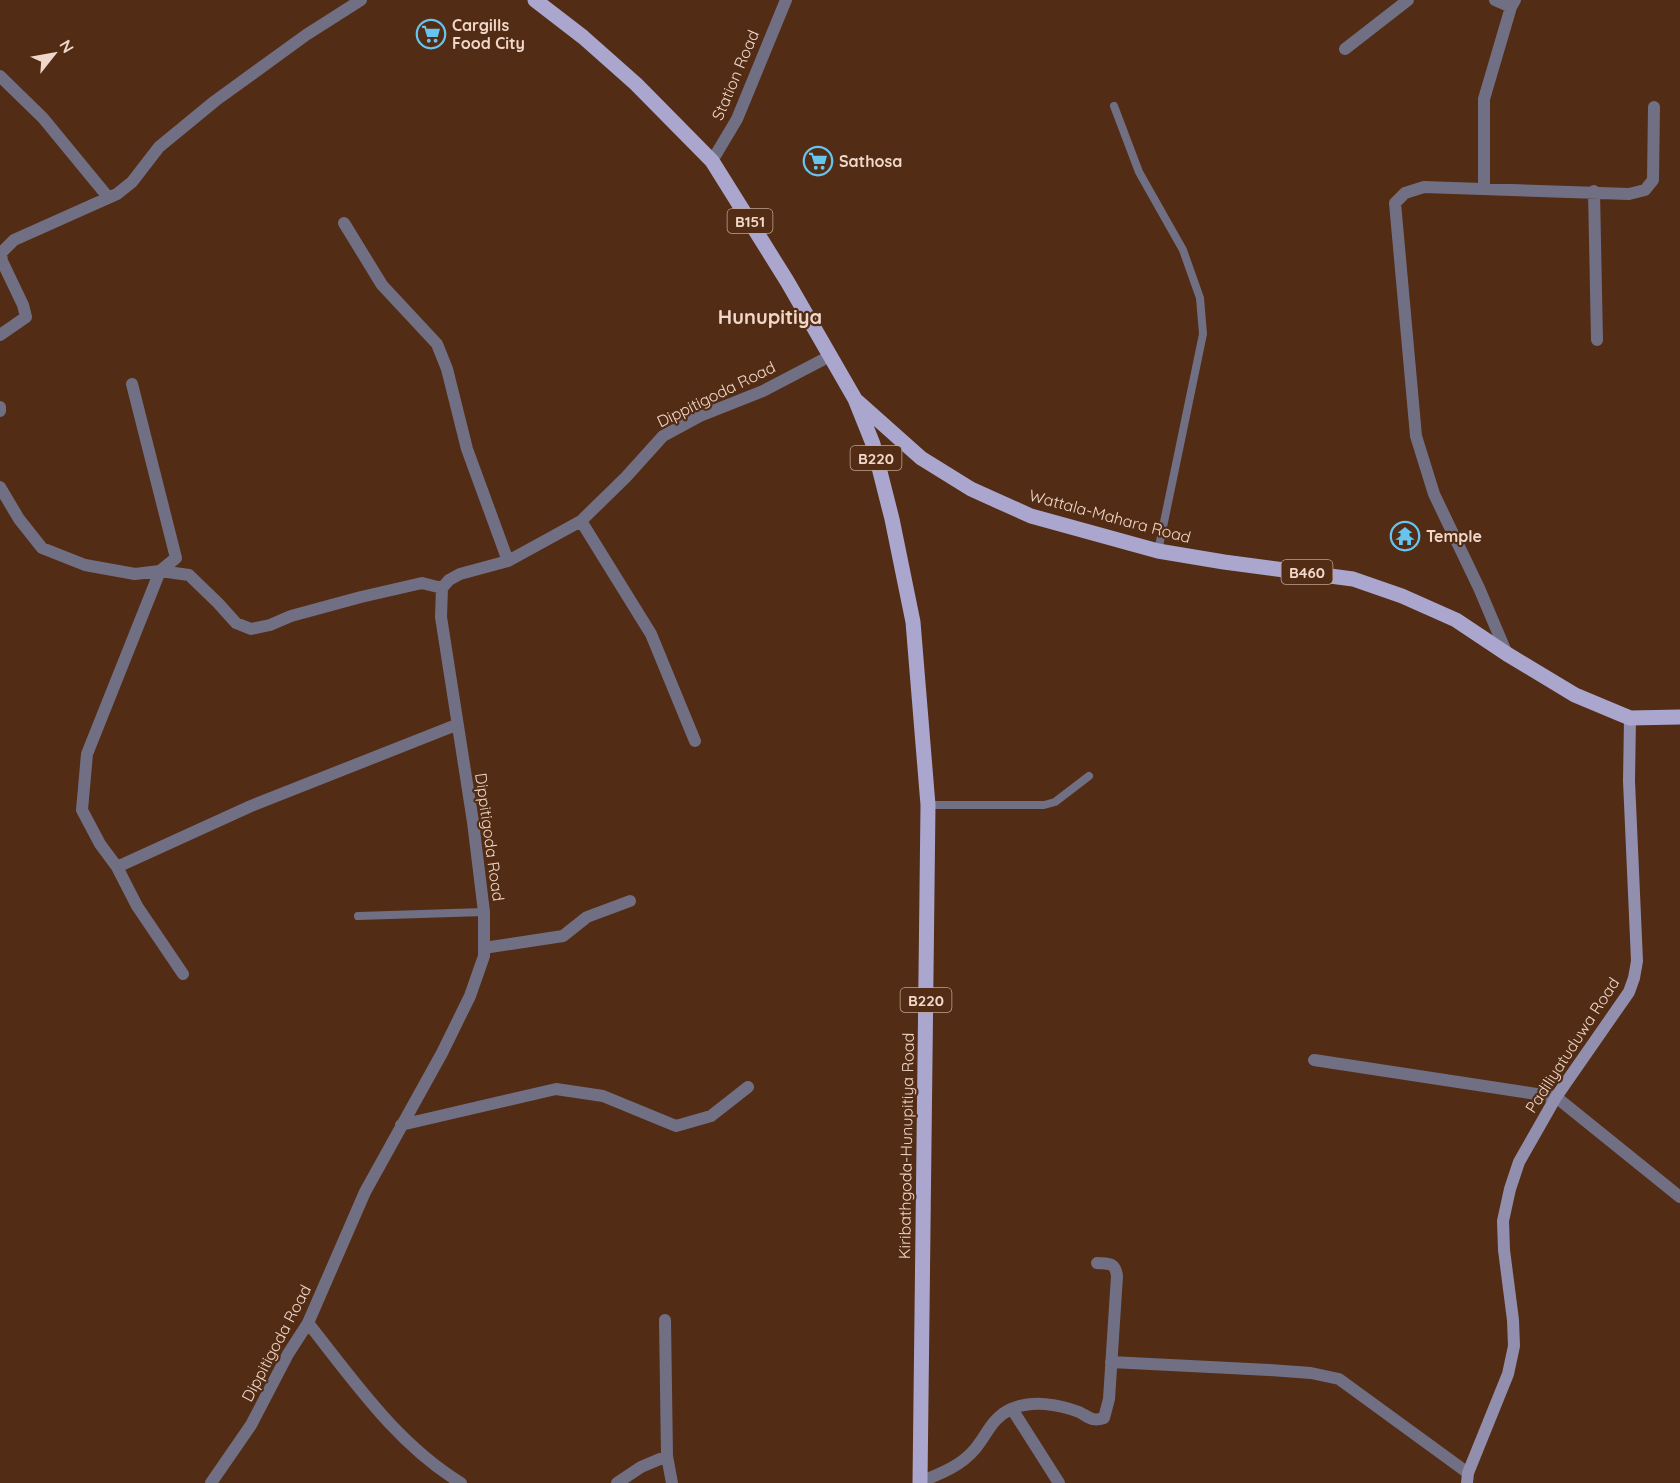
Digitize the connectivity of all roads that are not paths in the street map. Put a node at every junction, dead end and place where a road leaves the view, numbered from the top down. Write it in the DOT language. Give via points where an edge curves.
graph roads {
  1 [pos="361,0"];
  2 [pos="536,0"];
  3 [pos="786,0"];
  4 [pos="1408,0"];
  5 [pos="1495,0"];
  6 [pos="1513,4"];
  7 [pos="1345,49"];
  8 [pos="0,76"];
  9 [pos="1114,106"];
  10 [pos="1654,107"];
  11 [pos="712,161"];
  12 [pos="1484,188"];
  13 [pos="1594,191"];
  14 [pos="108,197"];
  15 [pos="344,223"];
  16 [pos="0,335"];
  17 [pos="1597,340"];
  18 [pos="830,356"];
  19 [pos="132,384"];
  20 [pos="855,399"];
  21 [pos="0,407"];
  22 [pos="0,411"];
  23 [pos="0,487"];
  24 [pos="581,521"];
  25 [pos="1158,551"];
  26 [pos="508,561"];
  27 [pos="160,571"];
  28 [pos="442,588"];
  29 [pos="1507,654"];
  30 [pos="1680,717"];
  31 [pos="1630,718"];
  32 [pos="456,725"];
  33 [pos="695,741"];
  34 [pos="1089,776"];
  35 [pos="928,805"];
  36 [pos="117,867"];
  37 [pos="630,901"];
  38 [pos="484,912"];
  39 [pos="358,916"];
  40 [pos="484,948"];
  41 [pos="183,974"];
  42 [pos="1314,1060"];
  43 [pos="748,1088"];
  44 [pos="1556,1097"];
  45 [pos="401,1125"];
  46 [pos="1680,1197"];
  47 [pos="1096,1263"];
  48 [pos="664,1320"];
  49 [pos="308,1323"];
  50 [pos="1111,1362"];
  51 [pos="1012,1409"];
  52 [pos="667,1456"];
  53 [pos="1467,1478"];
  54 [pos="456,1482"];
  55 [pos="920,1482"];
  56 [pos="211,1483"];
  57 [pos="617,1483"];
  58 [pos="672,1483"];
  59 [pos="1059,1483"];
  1 -- 14 [label="street" via="215,101 159,147 132,182"];
  2 -- 11 [label="main road, Kiribathgoda-Hunupitiya Road / B151" via="636,84"];
  3 -- 11 [label="street, Station Road" via="737,119"];
  4 -- 7 [label="street"];
  5 -- 6 [label="street"];
  6 -- 12 [label="street" via="1484,99"];
  8 -- 14 [label="street" via="43,118"];
  9 -- 25 [label="lane" via="1139,172 1183,250 1200,298 1203,334"];
  10 -- 13 [label="street" via="1653,180 1646,190 1629,194"];
  11 -- 18 [label="main road, Kiribathgoda-Hunupitiya Road / B151"];
  12 -- 13 [label="street"];
  12 -- 29 [label="street" via="1424,187 1405,193 1395,203 1416,436 1434,494"];
  13 -- 17 [label="street"];
  14 -- 16 [label="street" via="6,246 1,253 2,261 26,317"];
  15 -- 26 [label="street" via="382,285 437,344 467,448"];
  18 -- 20 [label="main road, Kiribathgoda-Hunupitiya Road / B151"];
  18 -- 24 [label="street, Dippitigoda Road" via="663,436"];
  19 -- 27 [label="street" via="176,558"];
  20 -- 25 [label="main road, Wattala-Mahara Road / B460" via="921,458 971,489 1031,516"];
  20 -- 35 [label="main road, Kiribathgoda-Hunupitiya Road / B220" via="873,444 913,622"];
  21 -- 22 [label="street"];
  23 -- 27 [label="street" via="42,548 86,565 135,574"];
  24 -- 26 [label="street, Dippitigoda Road"];
  24 -- 33 [label="street" via="651,634"];
  25 -- 29 [label="main road, Wattala-Mahara Road / B460" via="1353,579 1456,620"];
  26 -- 28 [label="street, Dippitigoda Road" via="460,574"];
  27 -- 28 [label="street" via="189,575 236,623 251,629 422,583"];
  27 -- 36 [label="street" via="87,754 82,810"];
  28 -- 32 [label="street, Dippitigoda Road" via="441,617"];
  29 -- 31 [label="main road, Wattala-Mahara Road / B460" via="1575,695"];
  30 -- 31 [label="main road, Wattala-Mahara Road / B460"];
  31 -- 44 [label="street, Padiliyatuduwa Road" via="1629,793 1637,961 1634,978 1629,992"];
  32 -- 36 [label="street" via="251,806"];
  32 -- 38 [label="street, Dippitigoda Road"];
  34 -- 35 [label="lane" via="1055,802 1044,805"];
  35 -- 55 [label="main road, Kiribathgoda-Hunupitiya Road / B220"];
  36 -- 41 [label="street" via="137,906"];
  37 -- 40 [label="street" via="586,917 563,936"];
  38 -- 39 [label="lane"];
  38 -- 40 [label="street, Dippitigoda Road"];
  40 -- 45 [label="street, Dippitigoda Road" via="470,996"];
  42 -- 44 [label="street"];
  43 -- 45 [label="street" via="711,1116 676,1126 603,1096 556,1089"];
  44 -- 46 [label="street"];
  44 -- 53 [label="street, Padiliyatuduwa Road" via="1519,1162 1510,1189 1503,1221 1514,1346 1508,1374"];
  45 -- 49 [label="street, Dippitigoda Road" via="365,1192"];
  47 -- 50 [label="street" via="1116,1268"];
  48 -- 52 [label="street"];
  49 -- 54 [label="street" via="400,1435"];
  49 -- 56 [label="street, Dippitigoda Road" via="251,1425"];
  50 -- 51 [label="street" via="1104,1418 1091,1420 1053,1404 1028,1404"];
  50 -- 53 [label="street" via="1311,1373 1339,1379"];
  51 -- 55 [label="street" via="995,1419 962,1462"];
  51 -- 59 [label="street"];
  52 -- 57 [label="street"];
  52 -- 58 [label="street"];
}
